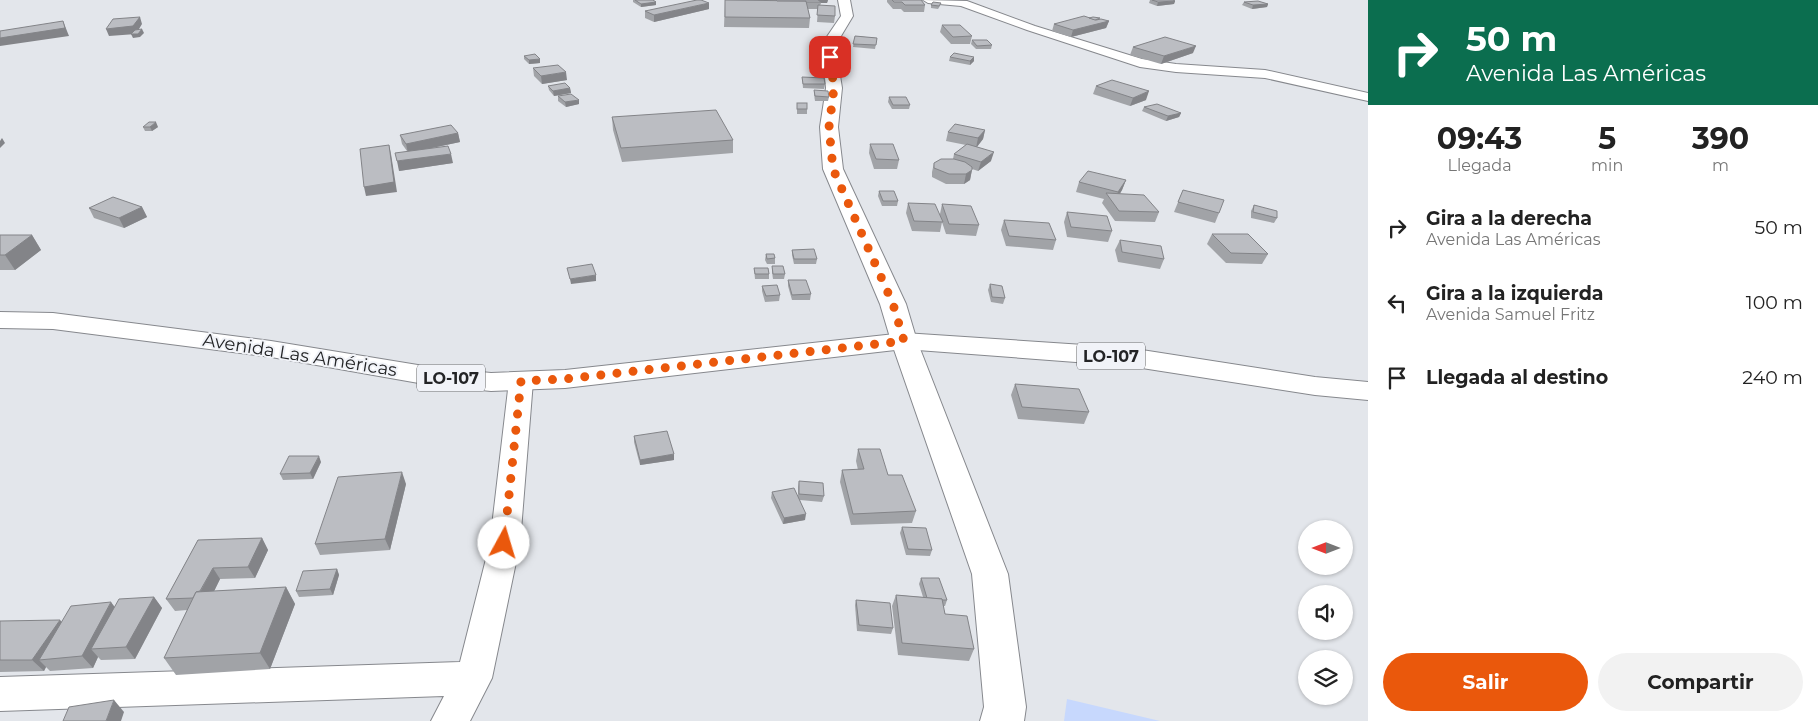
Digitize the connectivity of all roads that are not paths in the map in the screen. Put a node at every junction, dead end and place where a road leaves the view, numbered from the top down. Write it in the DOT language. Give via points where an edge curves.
graph roads {
  1 [pos="844,0"];
  2 [pos="928,0"];
  3 [pos="969,2"];
  4 [pos="1368,96"];
  5 [pos="0,320"];
  6 [pos="904,341"];
  7 [pos="521,381"];
  8 [pos="1368,391"];
  9 [pos="474,678"];
  10 [pos="0,694"];
  11 [pos="450,721"];
  12 [pos="1002,721"];
  1 -- 6 [label="main road" via="847,16 831,41 834,88 829,127 833,169 893,304"];
  2 -- 3 [label="street"];
  3 -- 4 [label="street" via="1031,28 1140,63 1266,74"];
  5 -- 7 [label="main road, Avenida Las Américas / LO-107" via="53,321 272,349 430,376 491,382"];
  6 -- 7 [label="main road, Avenida Las Américas / LO-107" via="565,379"];
  6 -- 8 [label="main road, Avenida Las Américas / LO-107" via="1129,357 1315,386"];
  6 -- 12 [label="main road" via="990,574 1005,707"];
  7 -- 9 [label="street" via="504,543"];
  9 -- 10 [label="street"];
  9 -- 11 [label="street"];
}
